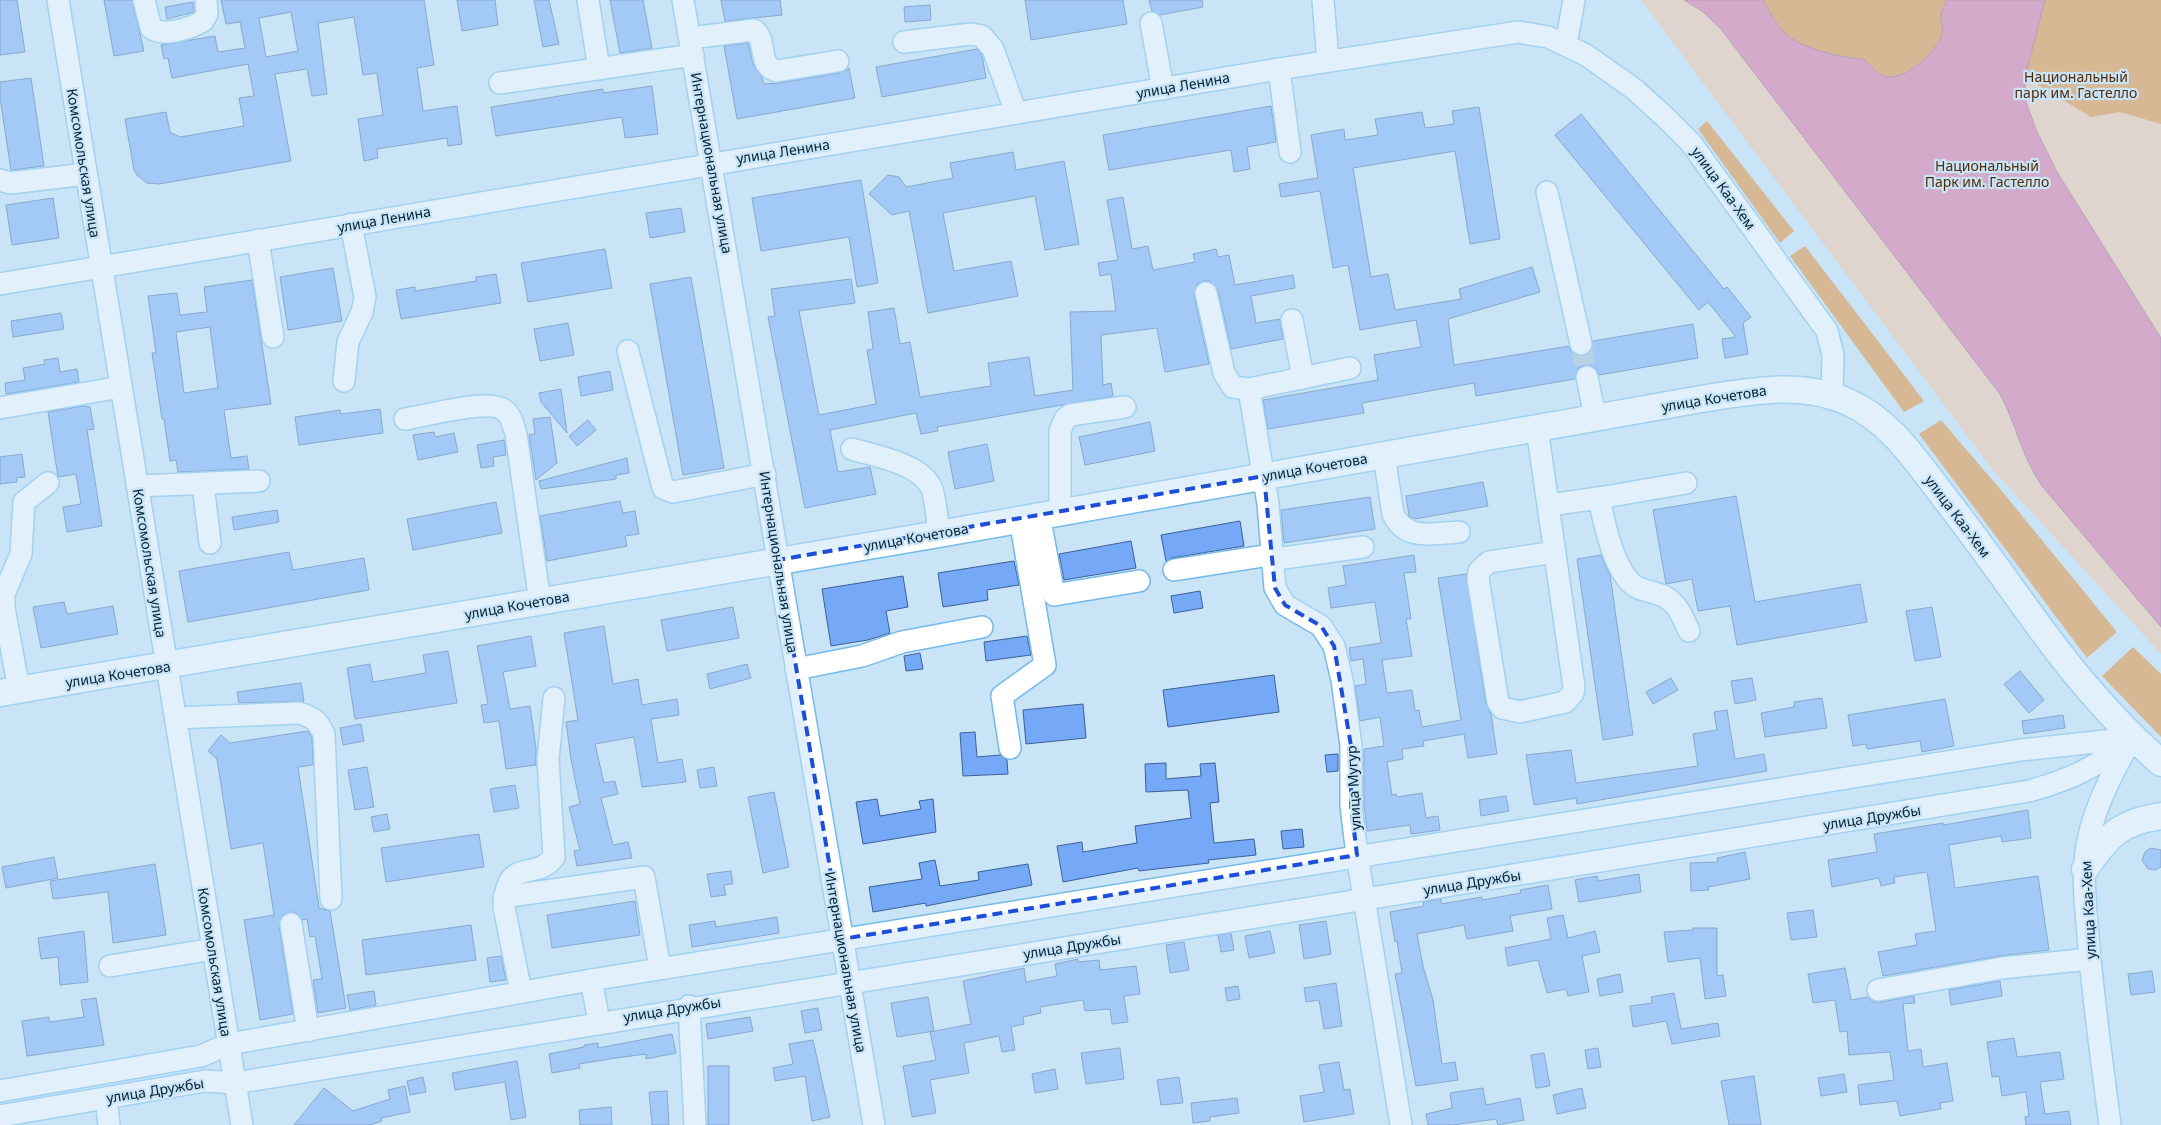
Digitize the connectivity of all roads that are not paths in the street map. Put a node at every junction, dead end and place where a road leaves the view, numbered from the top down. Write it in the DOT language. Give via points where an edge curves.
graph roads {
  1 [pos="58,0"];
  2 [pos="144,0"];
  3 [pos="206,0"];
  4 [pos="588,0"];
  5 [pos="683,0"];
  6 [pos="1323,0"];
  7 [pos="1574,0"];
  8 [pos="1151,23"];
  9 [pos="904,42"];
  10 [pos="1566,44"];
  11 [pos="692,46"];
  12 [pos="838,61"];
  13 [pos="1328,61"];
  14 [pos="599,69"];
  15 [pos="1279,69"];
  16 [pos="500,83"];
  17 [pos="1163,89"];
  18 [pos="1016,113"];
  19 [pos="1290,152"];
  20 [pos="712,163"];
  21 [pos="86,174"];
  22 [pos="0,180"];
  23 [pos="1547,192"];
  24 [pos="351,224"];
  25 [pos="258,240"];
  26 [pos="101,266"];
  27 [pos="0,284"];
  28 [pos="1206,293"];
  29 [pos="1292,320"];
  30 [pos="274,337"];
  31 [pos="1581,344"];
  32 [pos="628,351"];
  33 [pos="1350,368"];
  34 [pos="1587,377"];
  35 [pos="1303,378"];
  36 [pos="344,380"];
  37 [pos="121,387"];
  38 [pos="1249,389"];
  39 [pos="1832,396"];
  40 [pos="1125,407"];
  41 [pos="0,408"];
  42 [pos="1595,417"];
  43 [pos="405,419"];
  44 [pos="1537,428"];
  45 [pos="852,450"];
  46 [pos="1384,455"];
  47 [pos="765,474"];
  48 [pos="1264,476"];
  49 [pos="259,481"];
  50 [pos="48,483"];
  51 [pos="1686,483"];
  52 [pos="203,484"];
  53 [pos="137,486"];
  54 [pos="1599,498"];
  55 [pos="1548,506"];
  56 [pos="1039,515"];
  57 [pos="1459,532"];
  58 [pos="939,534"];
  59 [pos="210,543"];
  60 [pos="1363,547"];
  61 [pos="1555,552"];
  62 [pos="1270,554"];
  63 [pos="778,560"];
  64 [pos="1174,570"];
  65 [pos="1139,581"];
  66 [pos="540,602"];
  67 [pos="982,626"];
  68 [pos="1689,631"];
  69 [pos="167,666"];
  70 [pos="796,668"];
  71 [pos="9,692"];
  72 [pos="554,698"];
  73 [pos="176,718"];
  74 [pos="2132,738"];
  75 [pos="1010,748"];
  76 [pos="2161,763"];
  77 [pos="2161,816"];
  78 [pos="1357,855"];
  79 [pos="2085,869"];
  80 [pos="504,897"];
  81 [pos="331,899"];
  82 [pos="1364,900"];
  83 [pos="291,924"];
  84 [pos="842,939"];
  85 [pos="214,949"];
  86 [pos="2090,959"];
  87 [pos="110,966"];
  88 [pos="660,968"];
  89 [pos="591,980"];
  90 [pos="849,981"];
  91 [pos="1878,990"];
  92 [pos="522,992"];
  93 [pos="689,1006"];
  94 [pos="599,1021"];
  95 [pos="308,1030"];
  96 [pos="229,1044"];
  97 [pos="235,1083"];
  98 [pos="0,1091"];
  99 [pos="106,1098"];
  100 [pos="0,1116"];
  101 [pos="109,1125"];
  102 [pos="242,1125"];
  103 [pos="695,1125"];
  104 [pos="874,1125"];
  105 [pos="1401,1125"];
  106 [pos="2110,1125"];
  1 -- 21 [label="street, Комсомольская улица"];
  2 -- 3 [label="street" via="151,28 165,32 203,21 207,14"];
  4 -- 14 [label="street"];
  5 -- 11 [label="street, Интернациональная улица"];
  6 -- 13 [label="street"];
  7 -- 10 [label="street"];
  8 -- 17 [label="street"];
  9 -- 18 [label="street" via="971,34 982,36 993,49"];
  10 -- 13 [label="street, улица Ленина" via="1534,33 1510,32"];
  10 -- 39 [label="street, улица Каа-Хем" via="1634,89 1691,144 1827,331 1833,355"];
  11 -- 12 [label="street" via="754,30 760,36 768,68 777,72"];
  11 -- 14 [label="street"];
  11 -- 20 [label="street, Интернациональная улица"];
  13 -- 15 [label="street, улица Ленина"];
  14 -- 16 [label="street"];
  15 -- 17 [label="street, улица Ленина"];
  15 -- 19 [label="street"];
  17 -- 18 [label="street, улица Ленина"];
  18 -- 20 [label="street, улица Ленина"];
  20 -- 24 [label="street, улица Ленина"];
  20 -- 47 [label="street, Интернациональная улица"];
  21 -- 22 [label="street" via="10,183"];
  21 -- 26 [label="street, Комсомольская улица"];
  23 -- 31 [label="street"];
  24 -- 25 [label="street, улица Ленина"];
  24 -- 36 [label="street" via="365,297 348,342"];
  25 -- 26 [label="street, улица Ленина"];
  25 -- 30 [label="street"];
  26 -- 27 [label="street, улица Ленина"];
  26 -- 37 [label="street, Комсомольская улица"];
  28 -- 38 [label="street" via="1224,373 1233,387"];
  29 -- 35 [label="street"];
  32 -- 47 [label="street" via="663,488 673,492"];
  33 -- 35 [label="street"];
  34 -- 42 [label="street"];
  35 -- 38 [label="street"];
  37 -- 41 [label="street"];
  37 -- 53 [label="street, Комсомольская улица"];
  38 -- 48 [label="street, улица Мугур"];
  39 -- 42 [label="main road, улица Кочетова" via="1787,389 1767,390"];
  39 -- 74 [label="main road, улица Каа-Хем" via="1864,410 1895,436 1956,512 2048,639"];
  40 -- 56 [label="street" via="1070,415 1061,425"];
  42 -- 44 [label="main road, улица Кочетова"];
  43 -- 66 [label="street" via="487,405 503,409 509,415 516,434"];
  44 -- 46 [label="main road, улица Кочетова"];
  44 -- 55 [label="street"];
  45 -- 58 [label="street" via="898,462 920,474 932,488"];
  46 -- 48 [label="main road, улица Кочетова"];
  46 -- 57 [label="street" via="1397,523 1413,534"];
  47 -- 63 [label="street, Интернациональная улица"];
  48 -- 56 [label="main road, улица Кочетова"];
  48 -- 62 [label="street, улица Мугур" via="1272,539"];
  49 -- 52 [label="street"];
  50 -- 71 [label="street" via="24,502 21,554 4,594"];
  51 -- 54 [label="street"];
  52 -- 53 [label="street"];
  52 -- 59 [label="street"];
  53 -- 69 [label="street, Комсомольская улица"];
  54 -- 55 [label="street"];
  54 -- 68 [label="street" via="1606,531 1630,581 1646,592 1665,596 1678,608"];
  55 -- 61 [label="street"];
  56 -- 58 [label="main road, улица Кочетова"];
  56 -- 65 [label="street" via="1054,595"];
  56 -- 75 [label="street" via="1045,665 1002,696"];
  58 -- 63 [label="main road, улица Кочетова"];
  60 -- 62 [label="street" via="1283,558"];
  61 -- 61 [label="street" via="1489,562 1479,571 1502,708 1520,712 1565,702 1573,694"];
  62 -- 64 [label="street"];
  62 -- 78 [label="street, улица Мугур" via="1275,588 1285,605 1321,626 1334,646 1351,746 1351,806"];
  63 -- 66 [label="main road, улица Кочетова"];
  63 -- 70 [label="street, Интернациональная улица"];
  66 -- 69 [label="main road, улица Кочетова"];
  67 -- 70 [label="street" via="902,642 862,656"];
  69 -- 71 [label="main road, улица Кочетова"];
  69 -- 73 [label="street, Комсомольская улица"];
  70 -- 84 [label="street, Интернациональная улица"];
  72 -- 80 [label="street" via="548,759 554,857 547,865 521,872 511,879"];
  73 -- 81 [label="street" via="299,713 311,716 319,724 324,734"];
  73 -- 85 [label="street, Комсомольская улица"];
  74 -- 76 [label="main road"];
  74 -- 78 [label="street, улица Дружбы" via="2021,750"];
  74 -- 79 [label="street, улица Каа-Хем" via="2099,804 2086,851"];
  74 -- 82 [label="street, улица Дружбы" via="2072,779 2030,791"];
  77 -- 79 [label="main road" via="2138,820 2121,828"];
  78 -- 82 [label="street, улица Мугур"];
  78 -- 84 [label="street, улица Дружбы"];
  79 -- 86 [label="street, улица Каа-Хем"];
  80 -- 88 [label="street" via="644,877"];
  80 -- 92 [label="street"];
  82 -- 90 [label="street, улица Дружбы"];
  82 -- 105 [label="street, улица Мугур"];
  83 -- 95 [label="street"];
  84 -- 88 [label="street, улица Дружбы"];
  84 -- 90 [label="street, Интернациональная улица"];
  85 -- 87 [label="street"];
  85 -- 96 [label="street, Комсомольская улица"];
  86 -- 91 [label="street" via="2002,968"];
  86 -- 106 [label="street, улица Каа-Хем"];
  88 -- 89 [label="street, улица Дружбы"];
  89 -- 92 [label="street, улица Дружбы"];
  89 -- 94 [label="street"];
  90 -- 93 [label="street, улица Дружбы"];
  90 -- 104 [label="street, Интернациональная улица"];
  92 -- 95 [label="street, улица Дружбы"];
  93 -- 94 [label="street, улица Дружбы"];
  93 -- 103 [label="street"];
  94 -- 97 [label="street, улица Дружбы"];
  95 -- 96 [label="street, улица Дружбы"];
  96 -- 97 [label="street, Комсомольская улица"];
  96 -- 98 [label="street, улица Дружбы" via="201,1056"];
  97 -- 99 [label="street, улица Дружбы" via="205,1081"];
  97 -- 102 [label="street, Комсомольская улица"];
  99 -- 100 [label="street, улица Дружбы"];
  99 -- 101 [label="street"];
}
